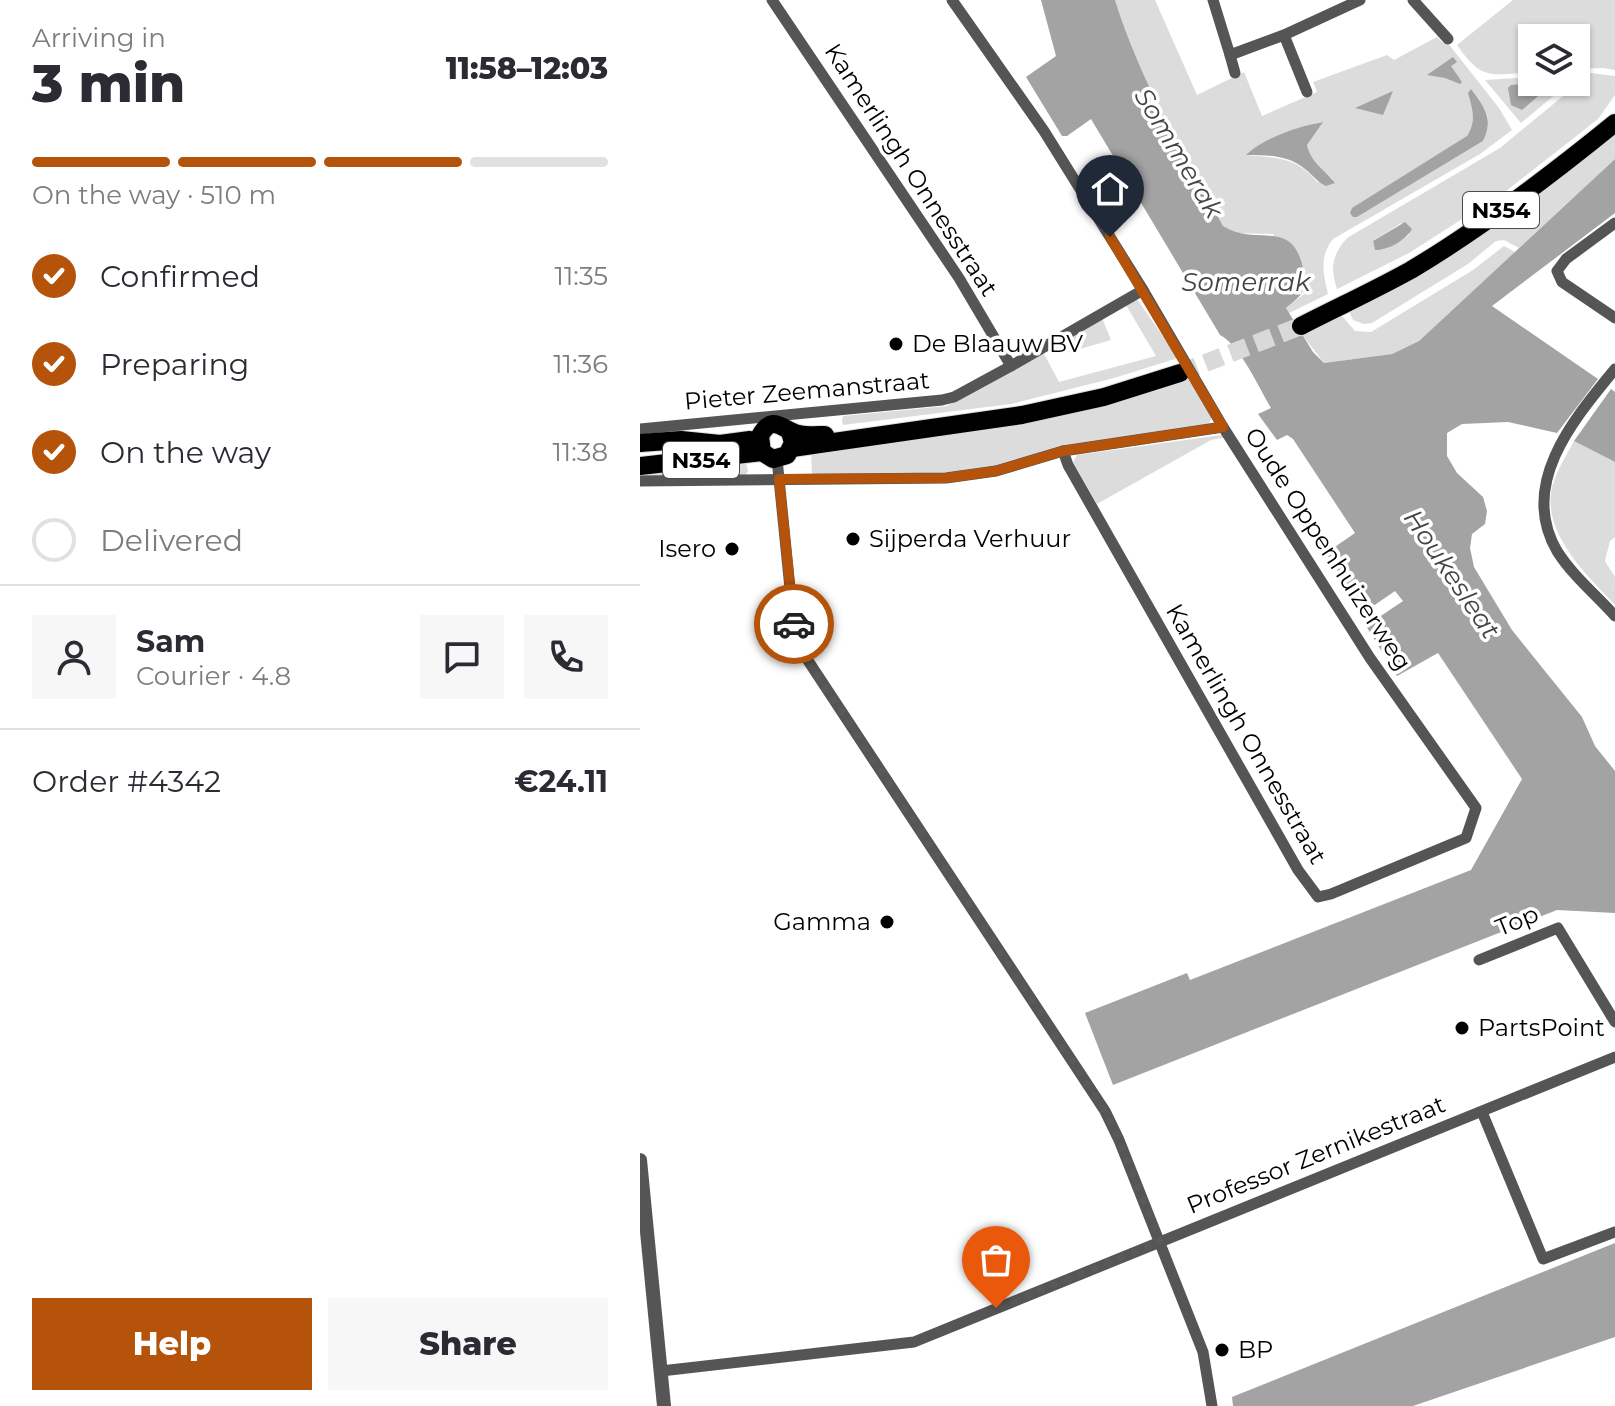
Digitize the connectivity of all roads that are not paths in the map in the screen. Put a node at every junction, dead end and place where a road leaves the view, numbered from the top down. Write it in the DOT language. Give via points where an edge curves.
graph roads {
  1 [pos="772,0"];
  2 [pos="952,0"];
  3 [pos="1213,0"];
  4 [pos="1360,0"];
  5 [pos="1413,0"];
  6 [pos="1284,35"];
  7 [pos="1448,39"];
  8 [pos="1230,55"];
  9 [pos="1235,73"];
  10 [pos="1307,92"];
  11 [pos="1615,123"];
  12 [pos="1615,223"];
  13 [pos="1143,290"];
  14 [pos="1615,318"];
  15 [pos="1301,326"];
  16 [pos="1011,366"];
  17 [pos="1615,369"];
  18 [pos="1180,373"];
  19 [pos="1223,427"];
  20 [pos="640,429"];
  21 [pos="640,443"];
  22 [pos="776,445"];
  23 [pos="1063,451"];
  24 [pos="640,466"];
  25 [pos="779,479"];
  26 [pos="640,481"];
  27 [pos="1615,616"];
  28 [pos="1466,838"];
  29 [pos="1479,960"];
  30 [pos="1615,1022"];
  31 [pos="1615,1057"];
  32 [pos="1482,1112"];
  33 [pos="640,1160"];
  34 [pos="1615,1232"];
  35 [pos="1160,1242"];
  36 [pos="661,1371"];
  37 [pos="664,1406"];
  38 [pos="1212,1406"];
  1 -- 16 [label="street, Kamerlingh Onnesstraat" via="959,278"];
  2 -- 13 [label="street, Oude Oppenhuizerweg" via="1044,131"];
  3 -- 8 [label="street"];
  4 -- 6 [label="street"];
  5 -- 7 [label="street"];
  6 -- 8 [label="street"];
  6 -- 10 [label="street"];
  8 -- 9 [label="street"];
  11 -- 15 [label="main road, N354" via="1463,237"];
  12 -- 14 [label="street" via="1557,271 1562,282"];
  13 -- 16 [label="street, Pieter Zeemanstraat"];
  13 -- 19 [label="street, Oude Oppenhuizerweg"];
  16 -- 20 [label="street, Pieter Zeemanstraat" via="942,400"];
  17 -- 27 [label="street" via="1552,461 1543,506 1559,554"];
  18 -- 22 [label="main road, N354" via="1104,397 949,428 868,437 807,435"];
  19 -- 23 [label="street"];
  19 -- 28 [label="street, Oude Oppenhuizerweg" via="1370,658 1476,808"];
  21 -- 22 [label="main road, N354"];
  22 -- 24 [label="main road, N354"];
  22 -- 25 [label="street"];
  23 -- 25 [label="street" via="958,477"];
  23 -- 28 [label="street, Kamerlingh Onnesstraat" via="1190,683 1318,897"];
  25 -- 26 [label="street"];
  25 -- 35 [label="street" via="794,628 803,653 1105,1111"];
  29 -- 30 [label="street, Top" via="1558,928"];
  31 -- 32 [label="street, Professor Zernikestraat"];
  32 -- 34 [label="street, Professor Zernikestraat" via="1543,1259"];
  32 -- 35 [label="street, Professor Zernikestraat"];
  33 -- 36 [label="street"];
  35 -- 36 [label="street, Professor Zernikestraat" via="914,1342"];
  35 -- 38 [label="street" via="1203,1352"];
  36 -- 37 [label="street"];
}
